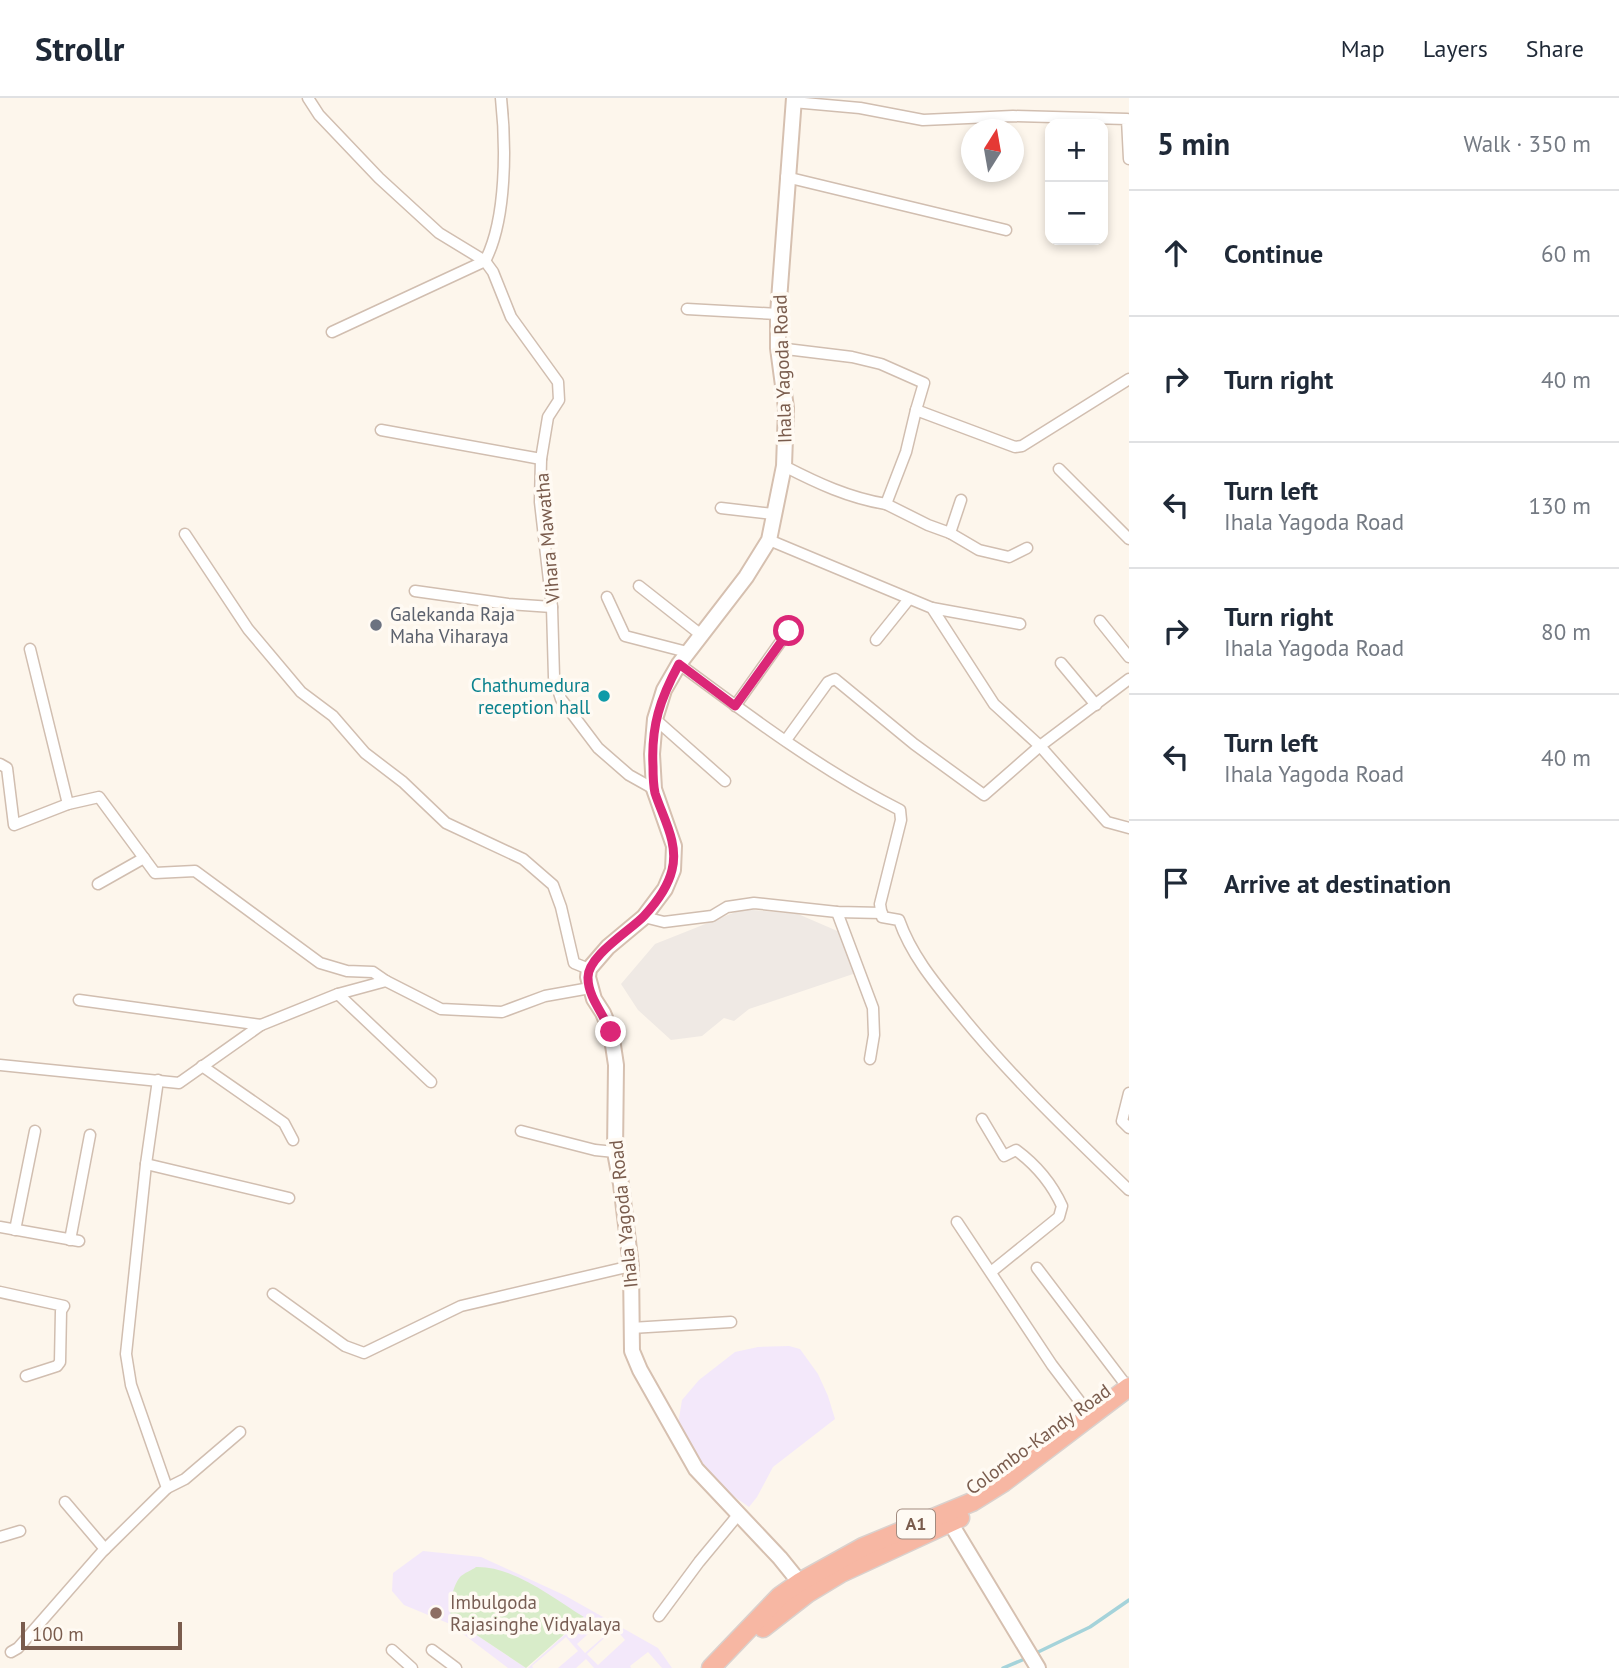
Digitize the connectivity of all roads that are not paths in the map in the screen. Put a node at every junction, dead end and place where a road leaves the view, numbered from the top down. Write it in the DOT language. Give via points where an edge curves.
graph roads {
  1 [pos="308,98"];
  2 [pos="501,98"];
  3 [pos="794,100"];
  4 [pos="1129,136"];
  5 [pos="1129,159"];
  6 [pos="786,177"];
  7 [pos="1006,230"];
  8 [pos="485,261"];
  9 [pos="687,309"];
  10 [pos="778,314"];
  11 [pos="332,332"];
  12 [pos="778,348"];
  13 [pos="1129,379"];
  14 [pos="916,410"];
  15 [pos="381,430"];
  16 [pos="541,459"];
  17 [pos="784,466"];
  18 [pos="1059,469"];
  19 [pos="961,500"];
  20 [pos="886,504"];
  21 [pos="721,508"];
  22 [pos="773,514"];
  23 [pos="950,533"];
  24 [pos="185,534"];
  25 [pos="1129,539"];
  26 [pos="769,540"];
  27 [pos="1027,548"];
  28 [pos="639,586"];
  29 [pos="415,591"];
  30 [pos="607,597"];
  31 [pos="909,598"];
  32 [pos="552,607"];
  33 [pos="932,608"];
  34 [pos="1100,621"];
  35 [pos="1020,624"];
  36 [pos="789,631"];
  37 [pos="700,635"];
  38 [pos="876,639"];
  39 [pos="30,649"];
  40 [pos="1129,657"];
  41 [pos="683,658"];
  42 [pos="1061,663"];
  43 [pos="1129,679"];
  44 [pos="1096,705"];
  45 [pos="735,706"];
  46 [pos="655,719"];
  47 [pos="786,740"];
  48 [pos="1040,746"];
  49 [pos="0,764"];
  50 [pos="725,781"];
  51 [pos="654,789"];
  52 [pos="68,804"];
  53 [pos="1129,828"];
  54 [pos="144,858"];
  55 [pos="98,884"];
  56 [pos="837,912"];
  57 [pos="882,913"];
  58 [pos="644,917"];
  59 [pos="590,969"];
  60 [pos="386,981"];
  61 [pos="590,988"];
  62 [pos="338,994"];
  63 [pos="79,1000"];
  64 [pos="261,1024"];
  65 [pos="870,1059"];
  66 [pos="0,1065"];
  67 [pos="202,1066"];
  68 [pos="158,1080"];
  69 [pos="431,1082"];
  70 [pos="1129,1093"];
  71 [pos="982,1119"];
  72 [pos="1129,1128"];
  73 [pos="521,1130"];
  74 [pos="34,1131"];
  75 [pos="90,1135"];
  76 [pos="293,1140"];
  77 [pos="615,1152"];
  78 [pos="146,1164"];
  79 [pos="1129,1191"];
  80 [pos="289,1198"];
  81 [pos="957,1222"];
  82 [pos="0,1227"];
  83 [pos="15,1230"];
  84 [pos="632,1266"];
  85 [pos="1037,1268"];
  86 [pos="990,1272"];
  87 [pos="0,1292"];
  88 [pos="273,1294"];
  89 [pos="731,1322"];
  90 [pos="631,1328"];
  91 [pos="26,1376"];
  92 [pos="1129,1391"];
  93 [pos="1090,1415"];
  94 [pos="240,1432"];
  95 [pos="167,1488"];
  96 [pos="65,1502"];
  97 [pos="738,1515"];
  98 [pos="948,1518"];
  99 [pos="20,1531"];
  100 [pos="0,1537"];
  101 [pos="106,1549"];
  102 [pos="804,1587"];
  103 [pos="659,1616"];
  104 [pos="392,1650"];
  105 [pos="432,1650"];
  106 [pos="11,1652"];
  107 [pos="412,1668"];
  108 [pos="456,1668"];
  109 [pos="711,1668"];
  110 [pos="726,1668"];
  111 [pos="1038,1668"];
  1 -- 8 [label="street" via="379,178 439,233"];
  2 -- 8 [label="street" via="505,166 494,244"];
  3 -- 4 [label="street" via="923,120 1013,116 1127,119"];
  3 -- 6 [label="street, Ihala Yagoda Road"];
  4 -- 5 [label="street"];
  6 -- 7 [label="street"];
  6 -- 10 [label="street, Ihala Yagoda Road"];
  8 -- 11 [label="street"];
  8 -- 16 [label="street, Vihara Mawatha" via="512,317 558,382 559,400 548,417"];
  9 -- 10 [label="street"];
  10 -- 12 [label="street, Ihala Yagoda Road"];
  12 -- 14 [label="street" via="872,361 913,378 924,383"];
  12 -- 17 [label="street, Ihala Yagoda Road" via="786,408"];
  13 -- 14 [label="street" via="1022,446"];
  14 -- 20 [label="street"];
  15 -- 16 [label="street"];
  16 -- 32 [label="street, Vihara Mawatha" via="540,502"];
  17 -- 20 [label="street" via="822,486"];
  17 -- 22 [label="street, Ihala Yagoda Road"];
  18 -- 25 [label="street"];
  19 -- 23 [label="street"];
  20 -- 23 [label="street"];
  21 -- 22 [label="street"];
  22 -- 26 [label="street, Ihala Yagoda Road"];
  23 -- 27 [label="street" via="979,550 1009,557"];
  24 -- 59 [label="street" via="248,629 301,692 446,822 523,859 553,885 574,963"];
  26 -- 31 [label="street"];
  26 -- 37 [label="street, Ihala Yagoda Road"];
  28 -- 37 [label="street"];
  29 -- 32 [label="street"];
  30 -- 41 [label="street" via="625,636"];
  31 -- 33 [label="street"];
  31 -- 38 [label="street"];
  32 -- 51 [label="street, Vihara Mawatha" via="554,677 561,699 598,748"];
  33 -- 35 [label="street"];
  33 -- 48 [label="street" via="994,704"];
  34 -- 40 [label="street"];
  36 -- 45 [label="street"];
  37 -- 41 [label="street, Ihala Yagoda Road"];
  39 -- 52 [label="street"];
  41 -- 45 [label="street"];
  41 -- 46 [label="street, Ihala Yagoda Road" via="664,690"];
  42 -- 44 [label="street"];
  43 -- 44 [label="street"];
  44 -- 48 [label="street"];
  45 -- 47 [label="street"];
  46 -- 50 [label="street"];
  46 -- 51 [label="street, Ihala Yagoda Road"];
  47 -- 48 [label="street" via="828,682 835,679 984,795"];
  47 -- 57 [label="street" via="857,788 900,810 880,904"];
  48 -- 53 [label="street" via="1107,822"];
  49 -- 52 [label="street" via="7,768 13,825"];
  51 -- 58 [label="street, Ihala Yagoda Road" via="674,846 673,870"];
  52 -- 54 [label="street" via="99,797"];
  54 -- 55 [label="street"];
  54 -- 60 [label="street" via="155,873 195,871 320,963 373,972"];
  56 -- 57 [label="street"];
  56 -- 58 [label="street" via="754,903 727,907 712,916 664,922"];
  56 -- 65 [label="street" via="873,1007"];
  57 -- 79 [label="street" via="899,920 926,972 982,1041"];
  58 -- 59 [label="street, Ihala Yagoda Road"];
  59 -- 61 [label="street, Ihala Yagoda Road"];
  60 -- 61 [label="street" via="442,1009 502,1012 545,996"];
  60 -- 62 [label="street"];
  61 -- 77 [label="street, Ihala Yagoda Road" via="611,1032 616,1065"];
  62 -- 64 [label="street"];
  62 -- 69 [label="street"];
  63 -- 64 [label="street"];
  64 -- 67 [label="street"];
  66 -- 68 [label="street"];
  67 -- 68 [label="street" via="179,1083"];
  67 -- 76 [label="street" via="284,1123"];
  68 -- 78 [label="street"];
  70 -- 72 [label="street" via="1122,1121"];
  71 -- 86 [label="street" via="1004,1156 1016,1150 1027,1158 1062,1206 1059,1217"];
  73 -- 77 [label="street"];
  74 -- 83 [label="street"];
  75 -- 83 [label="street" via="75,1241"];
  77 -- 84 [label="street, Ihala Yagoda Road"];
  78 -- 80 [label="street"];
  78 -- 95 [label="street" via="126,1354 131,1385"];
  81 -- 86 [label="street"];
  82 -- 83 [label="street"];
  84 -- 88 [label="street" via="461,1306 364,1353 345,1346"];
  84 -- 90 [label="street, Ihala Yagoda Road"];
  85 -- 92 [label="street"];
  86 -- 93 [label="street"];
  87 -- 91 [label="street" via="64,1306 60,1362"];
  89 -- 90 [label="street"];
  90 -- 97 [label="street, Ihala Yagoda Road" via="632,1351 665,1417 696,1469"];
  92 -- 93 [label="highway, Colombo-Kandy Road / A1"];
  92 -- 98 [label="highway, Colombo-Kandy Road / A1" via="1005,1492"];
  93 -- 98 [label="highway, Colombo-Kandy Road / A1" via="1004,1482"];
  94 -- 95 [label="street" via="185,1479"];
  95 -- 101 [label="street"];
  96 -- 101 [label="street"];
  97 -- 102 [label="street, Ihala Yagoda Road"];
  97 -- 103 [label="street"];
  98 -- 102 [label="highway, Colombo-Kandy Road / A1" via="845,1555"];
  98 -- 111 [label="street"];
  99 -- 100 [label="street"];
  101 -- 106 [label="street"];
  102 -- 109 [label="highway, Colombo-Kandy Road / A1" via="780,1596"];
  102 -- 110 [label="highway, Colombo-Kandy Road / A1"];
  104 -- 107 [label="street"];
  105 -- 108 [label="street"];
}
